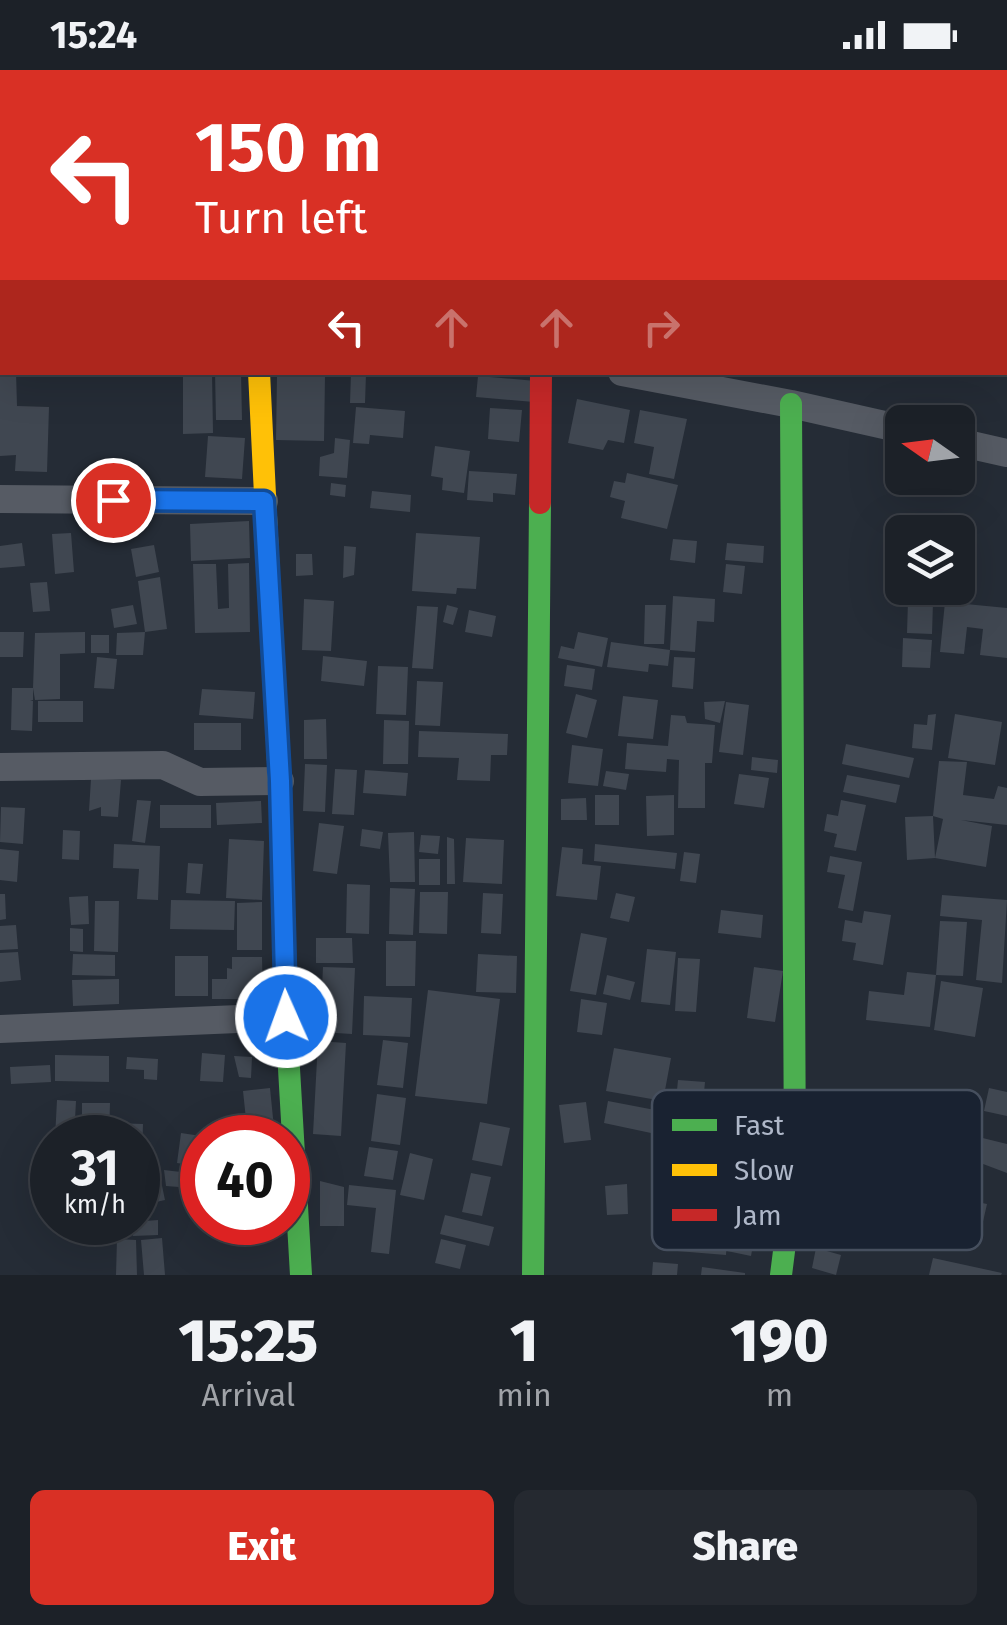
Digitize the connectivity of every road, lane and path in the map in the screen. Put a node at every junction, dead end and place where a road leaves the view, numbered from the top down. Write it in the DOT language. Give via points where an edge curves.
graph roads {
  1 [pos="259,375"];
  2 [pos="541,375"];
  3 [pos="638,375"];
  4 [pos="791,404"];
  5 [pos="885,425"];
  6 [pos="975,446"];
  7 [pos="1007,453"];
  8 [pos="0,499"];
  9 [pos="264,501"];
  10 [pos="0,767"];
  11 [pos="280,781"];
  12 [pos="286,1017"];
  13 [pos="0,1029"];
  14 [pos="796,1090"];
  15 [pos="784,1250"];
  16 [pos="301,1275"];
  17 [pos="532,1275"];
  18 [pos="781,1275"];
  1 -- 9 [label="street"];
  2 -- 17 [label="street"];
  3 -- 4 [label="street"];
  4 -- 5 [label="street"];
  4 -- 14 [label="street"];
  6 -- 7 [label="street"];
  8 -- 9 [label="street"];
  9 -- 11 [label="street"];
  10 -- 11 [label="street" via="163,765 200,782"];
  11 -- 12 [label="street"];
  12 -- 13 [label="street"];
  12 -- 16 [label="street"];
  15 -- 18 [label="street"];
}
